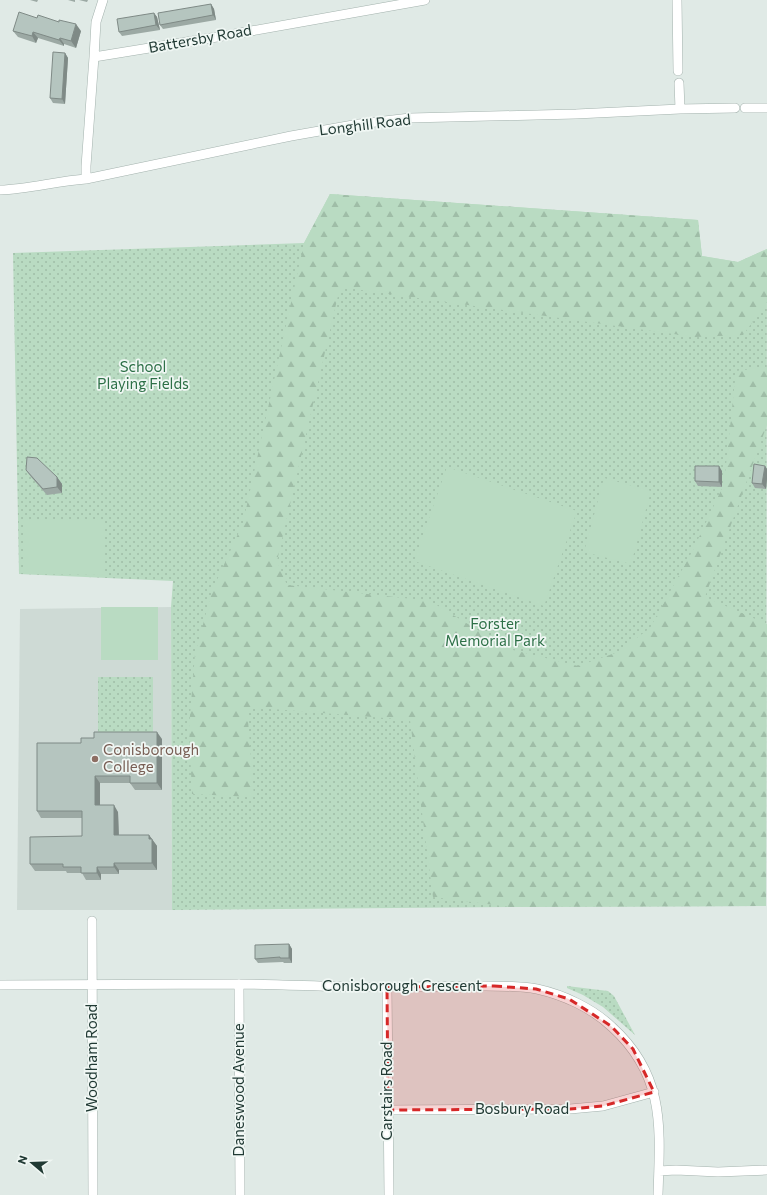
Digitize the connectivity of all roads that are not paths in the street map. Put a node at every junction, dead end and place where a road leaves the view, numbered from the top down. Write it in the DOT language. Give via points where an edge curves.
graph roads {
  1 [pos="103,0"];
  2 [pos="425,0"];
  3 [pos="677,0"];
  4 [pos="94,57"];
  5 [pos="678,71"];
  6 [pos="679,82"];
  7 [pos="767,108"];
  8 [pos="680,109"];
  9 [pos="86,179"];
  10 [pos="0,190"];
  11 [pos="92,921"];
  12 [pos="92,984"];
  13 [pos="239,984"];
  14 [pos="0,985"];
  15 [pos="387,987"];
  16 [pos="654,1092"];
  17 [pos="388,1110"];
  18 [pos="767,1170"];
  19 [pos="659,1171"];
  20 [pos="93,1195"];
  21 [pos="240,1195"];
  22 [pos="389,1195"];
  23 [pos="658,1195"];
  1 -- 4 [label="street" via="96,22"];
  2 -- 4 [label="street, Battersby Road"];
  3 -- 5 [label="street"];
  4 -- 9 [label="street"];
  6 -- 8 [label="street"];
  7 -- 8 [label="street, Longhill Road"];
  8 -- 9 [label="street, Longhill Road" via="410,118 359,124"];
  9 -- 10 [label="street, Longhill Road"];
  11 -- 12 [label="street, Woodham Road"];
  12 -- 13 [label="street, Conisborough Crescent"];
  12 -- 14 [label="street, Conisborough Crescent"];
  12 -- 20 [label="street, Woodham Road"];
  13 -- 15 [label="street, Conisborough Crescent"];
  13 -- 21 [label="street, Daneswood Avenue"];
  15 -- 16 [label="street, Conisborough Crescent" via="518,987 536,989 569,999 599,1016 623,1037 649,1077"];
  15 -- 17 [label="street, Carstairs Road"];
  16 -- 17 [label="street, Bosbury Road" via="603,1106 570,1109"];
  16 -- 19 [label="street, Conisborough Crescent" via="659,1119"];
  17 -- 22 [label="street, Carstairs Road"];
  18 -- 19 [label="street"];
  19 -- 23 [label="street, Conisborough Crescent"];
}
